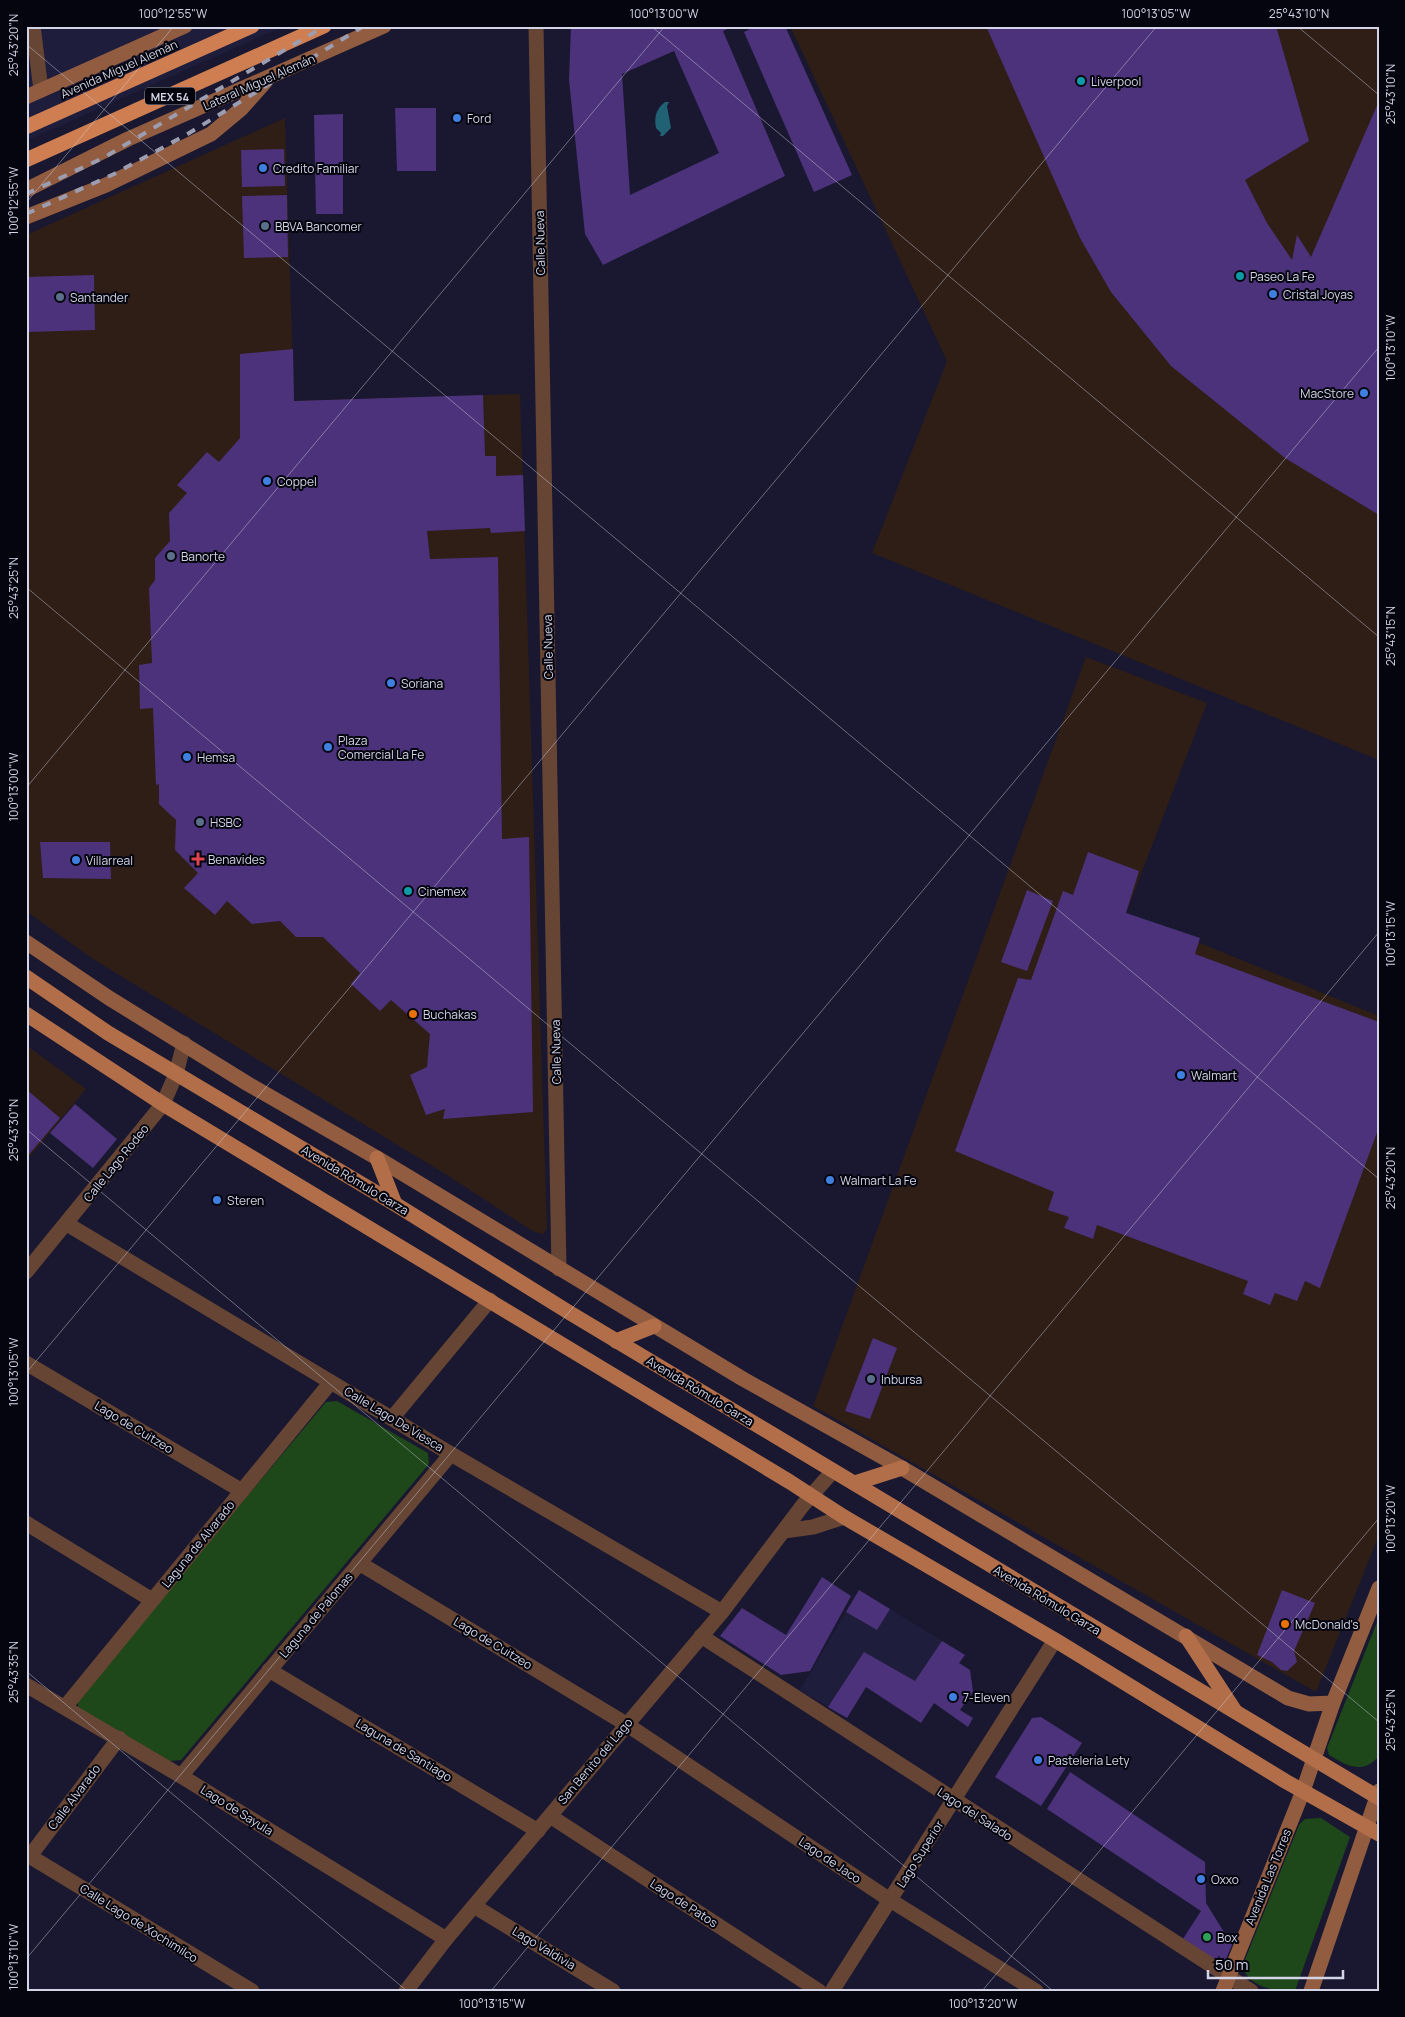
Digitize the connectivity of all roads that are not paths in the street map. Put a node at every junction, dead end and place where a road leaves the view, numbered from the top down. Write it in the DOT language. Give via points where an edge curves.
graph roads {
  1 [pos="33,26"];
  2 [pos="184,26"];
  3 [pos="252,26"];
  4 [pos="384,26"];
  5 [pos="536,26"];
  6 [pos="319,28"];
  7 [pos="268,78"];
  8 [pos="41,90"];
  9 [pos="26,97"];
  10 [pos="26,127"];
  11 [pos="26,160"];
  12 [pos="26,190"];
  13 [pos="26,217"];
  14 [pos="26,942"];
  15 [pos="26,977"];
  16 [pos="26,1014"];
  17 [pos="184,1043"];
  18 [pos="176,1074"];
  19 [pos="164,1104"];
  20 [pos="377,1158"];
  21 [pos="395,1204"];
  22 [pos="66,1224"];
  23 [pos="559,1269"];
  24 [pos="26,1272"];
  25 [pos="490,1300"];
  26 [pos="654,1326"];
  27 [pos="616,1341"];
  28 [pos="26,1363"];
  29 [pos="331,1382"];
  30 [pos="392,1417"];
  31 [pos="451,1454"];
  32 [pos="902,1468"];
  33 [pos="833,1471"];
  34 [pos="855,1483"];
  35 [pos="242,1490"];
  36 [pos="811,1495"];
  37 [pos="844,1517"];
  38 [pos="26,1523"];
  39 [pos="784,1532"];
  40 [pos="359,1563"];
  41 [pos="1379,1588"];
  42 [pos="152,1600"];
  43 [pos="722,1612"];
  44 [pos="701,1636"];
  45 [pos="1186,1636"];
  46 [pos="1055,1640"];
  47 [pos="270,1670"];
  48 [pos="26,1685"];
  49 [pos="1333,1703"];
  50 [pos="65,1707"];
  51 [pos="1237,1715"];
  52 [pos="626,1724"];
  53 [pos="119,1738"];
  54 [pos="1313,1761"];
  55 [pos="181,1776"];
  56 [pos="1303,1791"];
  57 [pos="1378,1795"];
  58 [pos="954,1800"];
  59 [pos="550,1816"];
  60 [pos="1373,1830"];
  61 [pos="538,1831"];
  62 [pos="28,1855"];
  63 [pos="890,1900"];
  64 [pos="474,1906"];
  65 [pos="446,1939"];
  66 [pos="1226,1984"];
  67 [pos="241,1988"];
  68 [pos="408,1990"];
  69 [pos="613,1991"];
  70 [pos="819,1991"];
  71 [pos="832,1991"];
  72 [pos="1036,1991"];
  73 [pos="1251,1991"];
  74 [pos="1311,1991"];
  1 -- 8 [label="street"];
  2 -- 8 [label="street"];
  3 -- 10 [label="highway, Avenida Miguel Alemán / MEX 54"];
  4 -- 7 [label="street, Lateral Miguel Alemán"];
  5 -- 23 [label="street, Calle Nueva"];
  6 -- 11 [label="highway, MEX 54"];
  7 -- 12 [label="street, Lateral Miguel Alemán" via="128,139"];
  7 -- 13 [label="street" via="242,109 211,134 106,184"];
  8 -- 9 [label="street"];
  14 -- 17 [label="street"];
  15 -- 18 [label="main road, Avenida Rómulo Garza"];
  16 -- 19 [label="main road"];
  17 -- 18 [label="street, Calle Lago Rodeo"];
  17 -- 20 [label="street"];
  18 -- 19 [label="street, Calle Lago Rodeo"];
  18 -- 21 [label="main road, Avenida Rómulo Garza"];
  19 -- 22 [label="street, Calle Lago Rodeo"];
  19 -- 25 [label="main road"];
  20 -- 21 [label="main road"];
  20 -- 23 [label="street"];
  21 -- 27 [label="main road, Avenida Rómulo Garza"];
  22 -- 24 [label="street, Calle Lago Rodeo"];
  22 -- 29 [label="street, Calle Lago De Viesca"];
  23 -- 26 [label="street"];
  25 -- 30 [label="street"];
  25 -- 36 [label="main road"];
  26 -- 27 [label="main road"];
  26 -- 32 [label="street" via="743,1380"];
  27 -- 33 [label="main road, Avenida Rómulo Garza"];
  28 -- 35 [label="street, Lago de Cuitzeo"];
  29 -- 30 [label="street, Calle Lago De Viesca"];
  29 -- 35 [label="street, Laguna de Alvarado"];
  30 -- 31 [label="street, Calle Lago De Viesca"];
  31 -- 40 [label="street, Laguna de Palomas"];
  31 -- 43 [label="street, Calle Lago De Viesca"];
  32 -- 34 [label="main road"];
  32 -- 45 [label="street"];
  33 -- 34 [label="main road, Avenida Rómulo Garza"];
  33 -- 36 [label="street, San Benito del Lago"];
  34 -- 51 [label="main road, Avenida Rómulo Garza"];
  35 -- 42 [label="street, Laguna de Alvarado"];
  36 -- 37 [label="main road"];
  36 -- 39 [label="street, San Benito del Lago"];
  37 -- 39 [label="street" via="813,1528"];
  37 -- 46 [label="main road"];
  38 -- 42 [label="street"];
  39 -- 43 [label="street, San Benito del Lago"];
  40 -- 47 [label="street, Laguna de Palomas"];
  40 -- 52 [label="street, Lago de Cuitzeo"];
  41 -- 49 [label="street, Avenida Las Torres"];
  42 -- 50 [label="street, Laguna de Alvarado"];
  43 -- 44 [label="street, San Benito del Lago"];
  44 -- 52 [label="street, San Benito del Lago"];
  44 -- 58 [label="street, Lago del Salado"];
  45 -- 49 [label="street" via="1288,1698 1309,1704"];
  45 -- 51 [label="main road"];
  46 -- 56 [label="main road"];
  46 -- 58 [label="street, Lago Superior"];
  47 -- 55 [label="street, Laguna de Palomas"];
  47 -- 61 [label="street, Laguna de Santiago"];
  48 -- 50 [label="street, Lago de Sayula"];
  49 -- 54 [label="street, Avenida Las Torres"];
  50 -- 53 [label="street, Lago de Sayula"];
  51 -- 54 [label="main road, Avenida Rómulo Garza"];
  52 -- 59 [label="street, San Benito del Lago"];
  52 -- 63 [label="street, Lago de Jaco"];
  53 -- 55 [label="street, Lago de Sayula"];
  53 -- 62 [label="street, Calle Alvarado"];
  54 -- 56 [label="street, Avenida Las Torres"];
  54 -- 57 [label="main road, Avenida Rómulo Garza"];
  55 -- 65 [label="street, Lago de Sayula"];
  56 -- 60 [label="main road"];
  56 -- 66 [label="street, Avenida Las Torres"];
  57 -- 60 [label="street"];
  58 -- 63 [label="street, Lago Superior"];
  58 -- 66 [label="street, Lago del Salado"];
  59 -- 61 [label="street, San Benito del Lago"];
  59 -- 70 [label="street, Lago de Patos"];
  60 -- 74 [label="street"];
  61 -- 64 [label="street, San Benito del Lago"];
  62 -- 67 [label="street, Calle Lago de Xochimilco"];
  63 -- 71 [label="street, Lago Superior"];
  63 -- 72 [label="street, Lago de Jaco"];
  64 -- 65 [label="street, San Benito del Lago"];
  64 -- 69 [label="street, Lago Valdivia"];
  65 -- 68 [label="street, San Benito del Lago"];
  66 -- 73 [label="street, Lago del Salado"];
}
